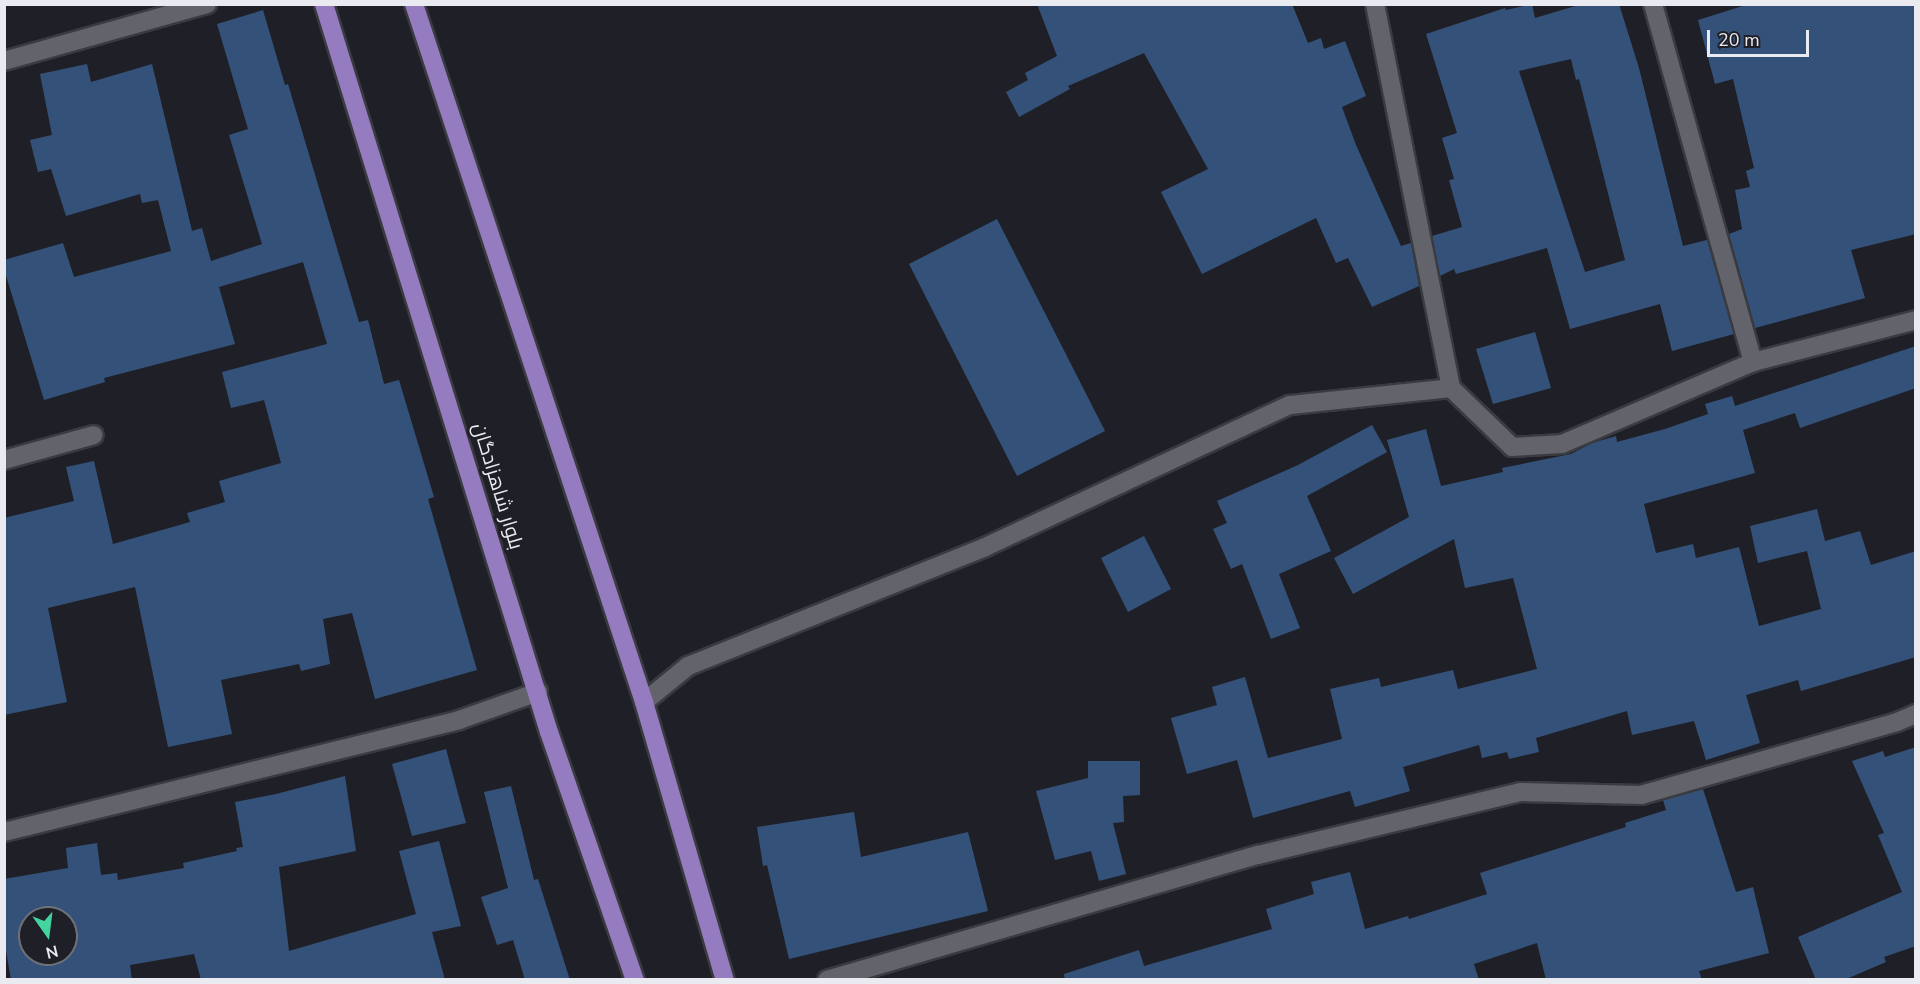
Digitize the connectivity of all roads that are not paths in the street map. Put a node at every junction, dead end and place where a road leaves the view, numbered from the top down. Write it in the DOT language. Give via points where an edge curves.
graph roads {
  1 [pos="207,4"];
  2 [pos="324,4"];
  3 [pos="414,4"];
  4 [pos="1375,4"];
  5 [pos="1653,4"];
  6 [pos="4,61"];
  7 [pos="1916,320"];
  8 [pos="1753,362"];
  9 [pos="1451,388"];
  10 [pos="94,435"];
  11 [pos="4,460"];
  12 [pos="538,692"];
  13 [pos="644,702"];
  14 [pos="1916,714"];
  15 [pos="4,832"];
  16 [pos="635,980"];
  17 [pos="725,980"];
  18 [pos="827,980"];
  1 -- 6 [label="street"];
  2 -- 12 [label="main road, بلوار شاهزادگان"];
  3 -- 13 [label="main road"];
  4 -- 9 [label="street"];
  5 -- 8 [label="street"];
  7 -- 8 [label="street"];
  8 -- 9 [label="street" via="1562,444 1512,447"];
  9 -- 13 [label="street" via="1290,405 985,547 688,666"];
  10 -- 11 [label="street"];
  12 -- 15 [label="street" via="459,720"];
  12 -- 16 [label="main road, بلوار شاهزادگان"];
  13 -- 17 [label="main road"];
  14 -- 18 [label="street" via="1898,723 1641,795 1521,792 1269,852"];
}
